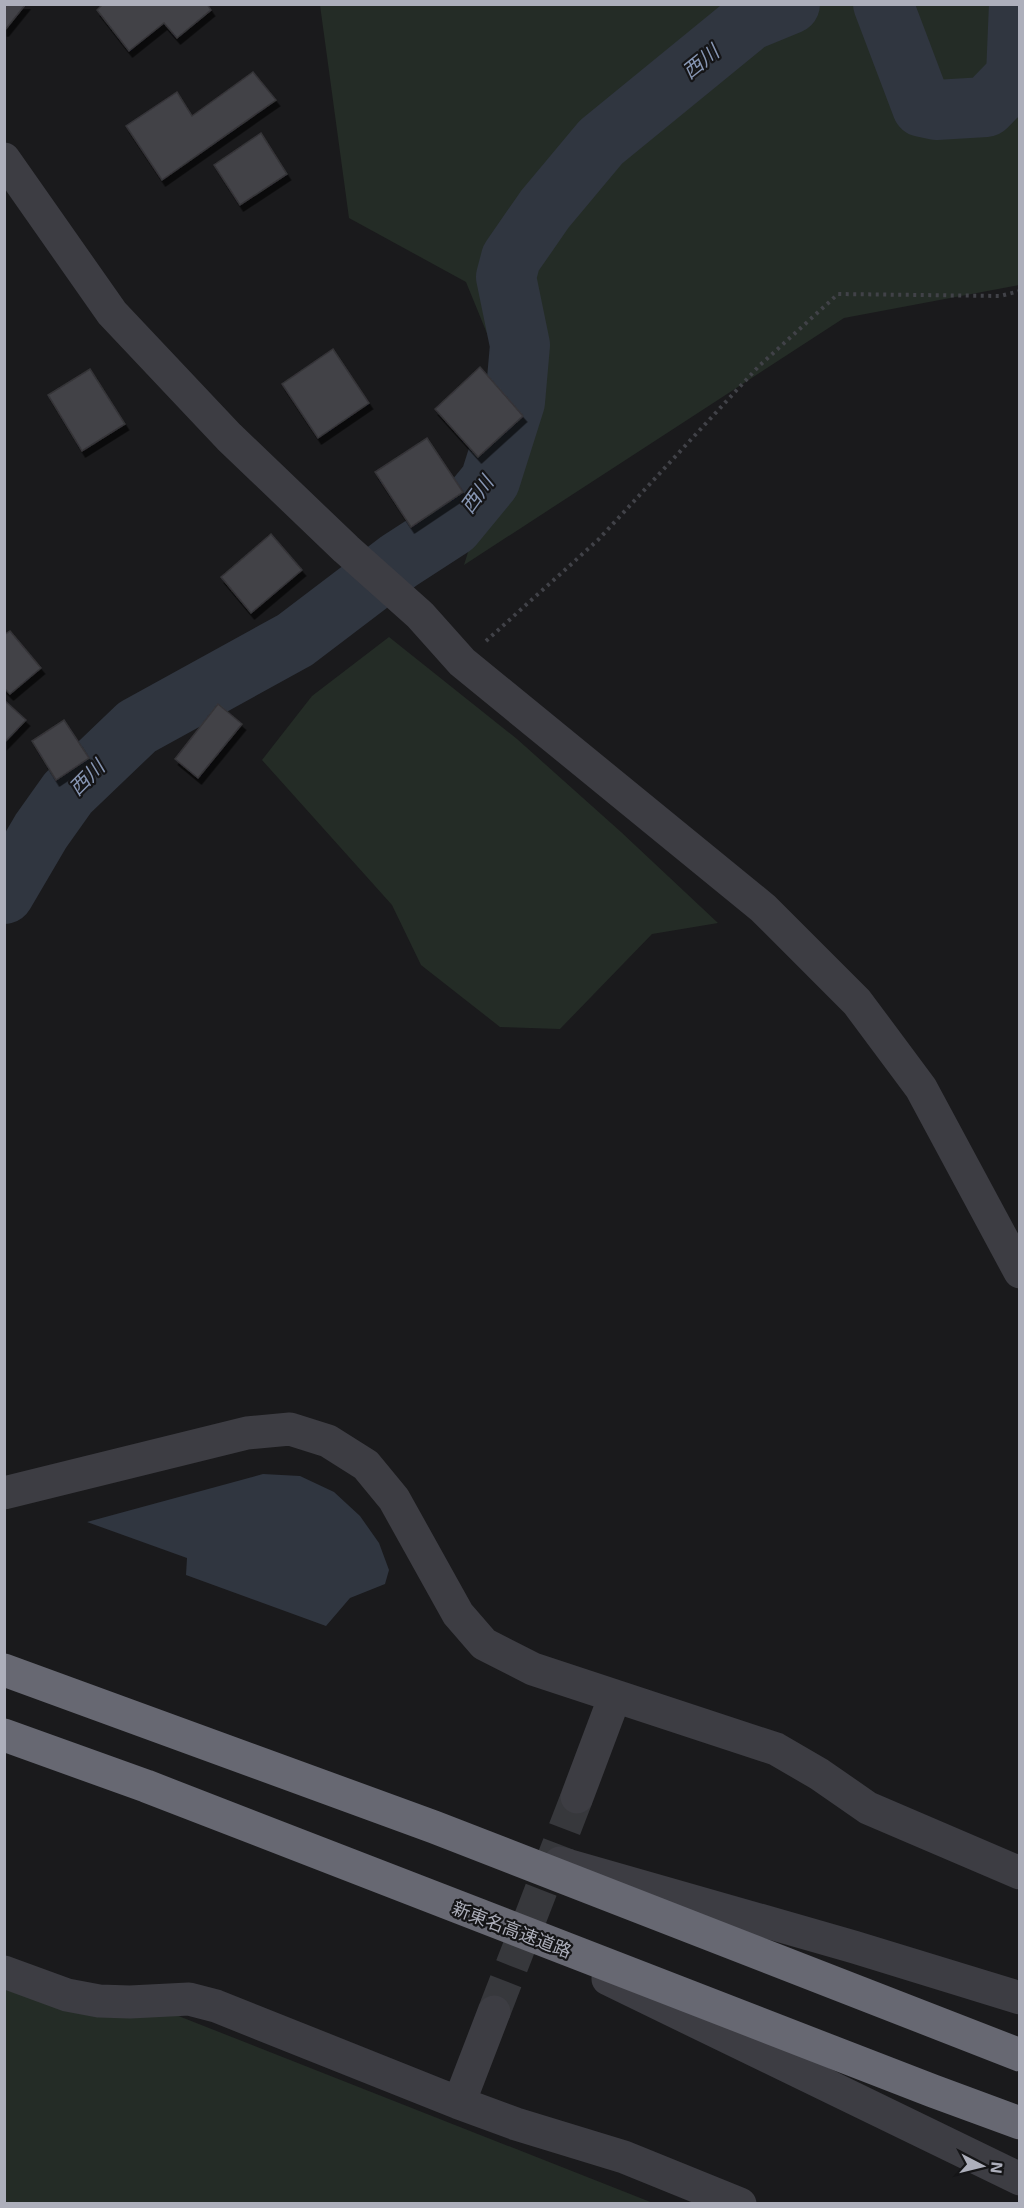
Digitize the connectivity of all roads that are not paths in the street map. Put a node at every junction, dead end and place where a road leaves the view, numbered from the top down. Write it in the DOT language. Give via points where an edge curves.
graph roads {
  1 [pos="4,159"];
  2 [pos="1020,1272"];
  3 [pos="4,1493"];
  4 [pos="4,1670"];
  5 [pos="615,1696"];
  6 [pos="4,1735"];
  7 [pos="577,1797"];
  8 [pos="434,1827"];
  9 [pos="1020,1874"];
  10 [pos="485,1918"];
  11 [pos="4,1972"];
  12 [pos="1020,1998"];
  13 [pos="494,2012"];
  14 [pos="1020,2055"];
  15 [pos="459,2103"];
  16 [pos="1020,2123"];
  17 [pos="1020,2179"];
  18 [pos="740,2204"];
  1 -- 2 [label="street" via="112,313 229,437 420,615 462,662 763,908 857,1002 921,1088"];
  3 -- 5 [label="street" via="247,1433 291,1429 328,1441 366,1465 394,1499 458,1614 484,1644 533,1669"];
  4 -- 8 [label="highway"];
  5 -- 7 [label="street"];
  5 -- 9 [label="street" via="776,1749 868,1808"];
  6 -- 10 [label="highway, 新東名高速道路"];
  8 -- 12 [label="street"];
  8 -- 14 [label="highway"];
  10 -- 16 [label="highway, 新東名高速道路"];
  10 -- 17 [label="street"];
  11 -- 15 [label="street" via="67,1995 99,2001 189,1999 216,2006"];
  13 -- 15 [label="street"];
  15 -- 18 [label="street" via="624,2157"];
}
